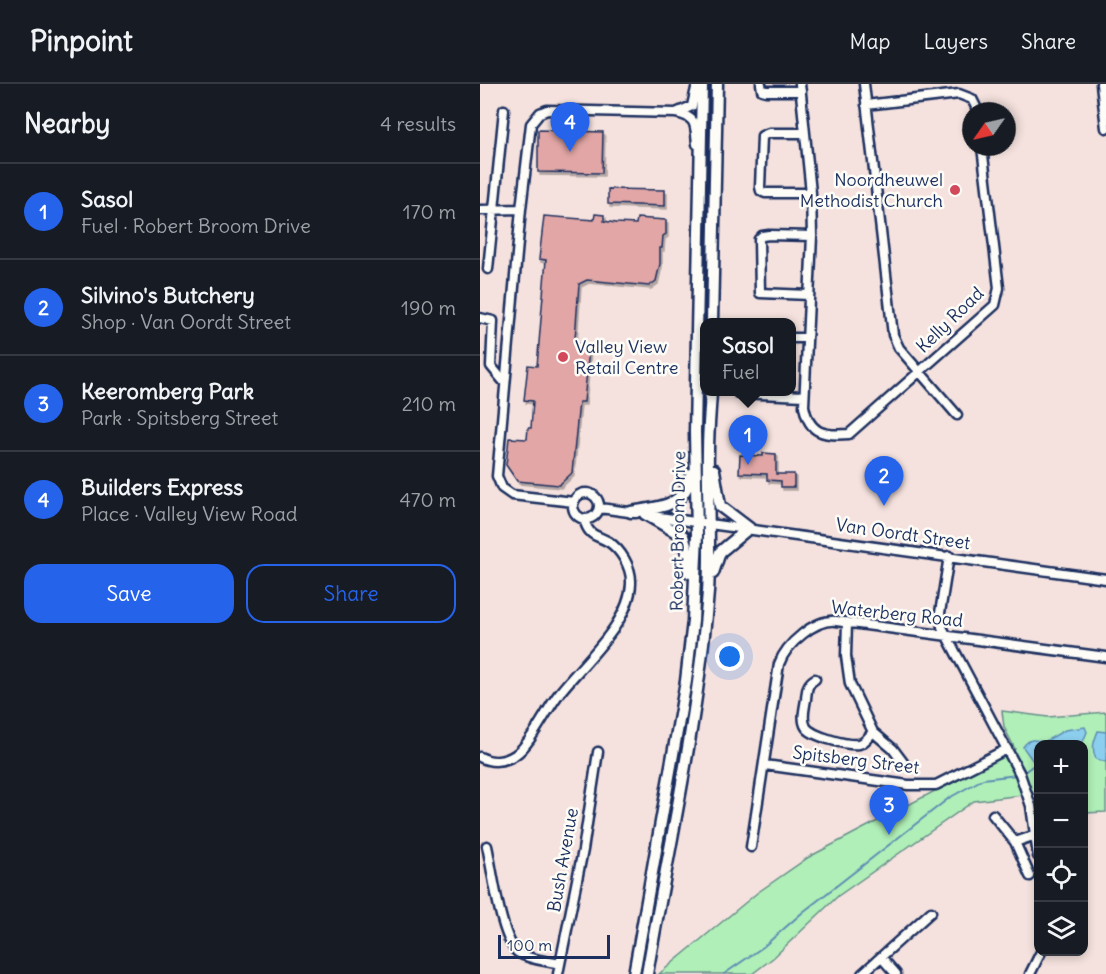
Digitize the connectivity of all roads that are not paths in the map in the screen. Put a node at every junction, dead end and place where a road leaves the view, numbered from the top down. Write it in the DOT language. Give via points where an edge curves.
graph roads {
  1 [pos="697,84"];
  2 [pos="702,84"];
  3 [pos="717,84"];
  4 [pos="761,84"];
  5 [pos="864,84"];
  6 [pos="1101,84"];
  7 [pos="800,88"];
  8 [pos="974,102"];
  9 [pos="866,105"];
  10 [pos="504,111"];
  11 [pos="676,113"];
  12 [pos="1106,128"];
  13 [pos="805,133"];
  14 [pos="983,156"];
  15 [pos="701,181"];
  16 [pos="811,193"];
  17 [pos="521,209"];
  18 [pos="480,210"];
  19 [pos="494,210"];
  20 [pos="812,236"];
  21 [pos="488,269"];
  22 [pos="809,295"];
  23 [pos="480,318"];
  24 [pos="712,318"];
  25 [pos="796,338"];
  26 [pos="807,338"];
  27 [pos="920,372"];
  28 [pos="505,383"];
  29 [pos="796,395"];
  30 [pos="711,396"];
  31 [pos="804,396"];
  32 [pos="957,415"];
  33 [pos="695,432"];
  34 [pos="708,451"];
  35 [pos="574,502"];
  36 [pos="600,508"];
  37 [pos="631,512"];
  38 [pos="645,514"];
  39 [pos="584,519"];
  40 [pos="696,522"];
  41 [pos="710,524"];
  42 [pos="749,528"];
  43 [pos="949,556"];
  44 [pos="1106,579"];
  45 [pos="708,591"];
  46 [pos="694,603"];
  47 [pos="847,622"];
  48 [pos="945,635"];
  49 [pos="1106,657"];
  50 [pos="815,679"];
  51 [pos="873,732"];
  52 [pos="1007,749"];
  53 [pos="598,752"];
  54 [pos="480,757"];
  55 [pos="765,765"];
  56 [pos="905,765"];
  57 [pos="993,814"];
  58 [pos="1034,824"];
  59 [pos="1034,836"];
  60 [pos="1015,842"];
  61 [pos="487,846"];
  62 [pos="751,847"];
  63 [pos="1030,876"];
  64 [pos="931,912"];
  65 [pos="1039,956"];
  66 [pos="881,957"];
  67 [pos="561,964"];
  68 [pos="558,974"];
  69 [pos="634,974"];
  70 [pos="647,974"];
  71 [pos="862,974"];
  72 [pos="896,974"];
  73 [pos="1030,974"];
  1 -- 11 [label="street" via="692,106"];
  2 -- 15 [label="street, Robert Broom Drive"];
  3 -- 24 [label="street"];
  4 -- 7 [label="street" via="764,91"];
  5 -- 9 [label="street"];
  6 -- 12 [label="street"];
  7 -- 13 [label="street"];
  8 -- 9 [label="street" via="959,94"];
  9 -- 27 [label="street" via="893,335"];
  10 -- 19 [label="street"];
  11 -- 15 [label="street" via="688,116 695,124"];
  11 -- 17 [label="street" via="540,112 530,127"];
  13 -- 16 [label="street"];
  13 -- 16 [label="street" via="762,136 760,187 763,192"];
  14 -- 27 [label="street, Kelly Road" via="998,300"];
  15 -- 33 [label="street, Robert Broom Drive"];
  16 -- 20 [label="street"];
  17 -- 19 [label="street"];
  17 -- 28 [label="street"];
  18 -- 19 [label="street"];
  19 -- 21 [label="street"];
  20 -- 22 [label="street"];
  20 -- 22 [label="street" via="769,235 759,239 760,293"];
  22 -- 26 [label="street"];
  23 -- 28 [label="street" via="493,321 491,366"];
  25 -- 26 [label="street"];
  26 -- 31 [label="street"];
  27 -- 31 [label="street" via="849,434 831,435 815,429 808,421"];
  27 -- 32 [label="street"];
  28 -- 35 [label="street" via="496,469 502,488 512,495"];
  29 -- 31 [label="street"];
  30 -- 34 [label="street, Robert Broom Drive"];
  33 -- 37 [label="street" via="686,491 668,504"];
  33 -- 40 [label="street, Robert Broom Drive"];
  34 -- 41 [label="street, Robert Broom Drive"];
  34 -- 42 [label="street" via="720,506"];
  35 -- 36 [label="street" via="587,493 598,499"];
  35 -- 39 [label="street" via="574,511"];
  36 -- 37 [label="street, Van Oordt Street"];
  36 -- 39 [label="street" via="592,518"];
  37 -- 38 [label="street, Van Oordt Street"];
  38 -- 40 [label="street, Van Oordt Street"];
  38 -- 46 [label="street" via="684,538"];
  39 -- 54 [label="street" via="590,533 609,542 625,560 631,573 629,597 612,632 560,693 522,749 505,760"];
  40 -- 41 [label="street, Van Oordt Street"];
  40 -- 46 [label="street, Robert Broom Drive"];
  41 -- 42 [label="street, Van Oordt Street"];
  41 -- 45 [label="street, Robert Broom Drive"];
  42 -- 43 [label="street, Van Oordt Street"];
  42 -- 45 [label="street" via="720,552"];
  43 -- 44 [label="street, Van Oordt Street"];
  43 -- 48 [label="street" via="940,613"];
  45 -- 70 [label="street, Robert Broom Drive" via="690,733"];
  46 -- 69 [label="street, Robert Broom Drive" via="686,681"];
  47 -- 48 [label="street, Waterberg Road"];
  47 -- 51 [label="street" via="849,682"];
  47 -- 55 [label="street, Waterberg Road" via="822,622 795,642 780,660"];
  48 -- 49 [label="street, Waterberg Road"];
  48 -- 52 [label="street"];
  50 -- 51 [label="street" via="806,696 804,717 808,730 855,744 863,743"];
  51 -- 56 [label="street"];
  52 -- 55 [label="street, Spitsberg Street" via="929,786"];
  52 -- 58 [label="street" via="1029,798"];
  53 -- 67 [label="street, Bush Avenue" via="584,850"];
  55 -- 62 [label="street, Waterberg Road"];
  57 -- 60 [label="street"];
  59 -- 60 [label="street"];
  60 -- 63 [label="street"];
  61 -- 67 [label="street" via="511,945 523,955"];
  64 -- 66 [label="street"];
  65 -- 73 [label="street"];
  66 -- 71 [label="street"];
  66 -- 72 [label="street"];
  67 -- 68 [label="street, Bush Avenue"];
}
